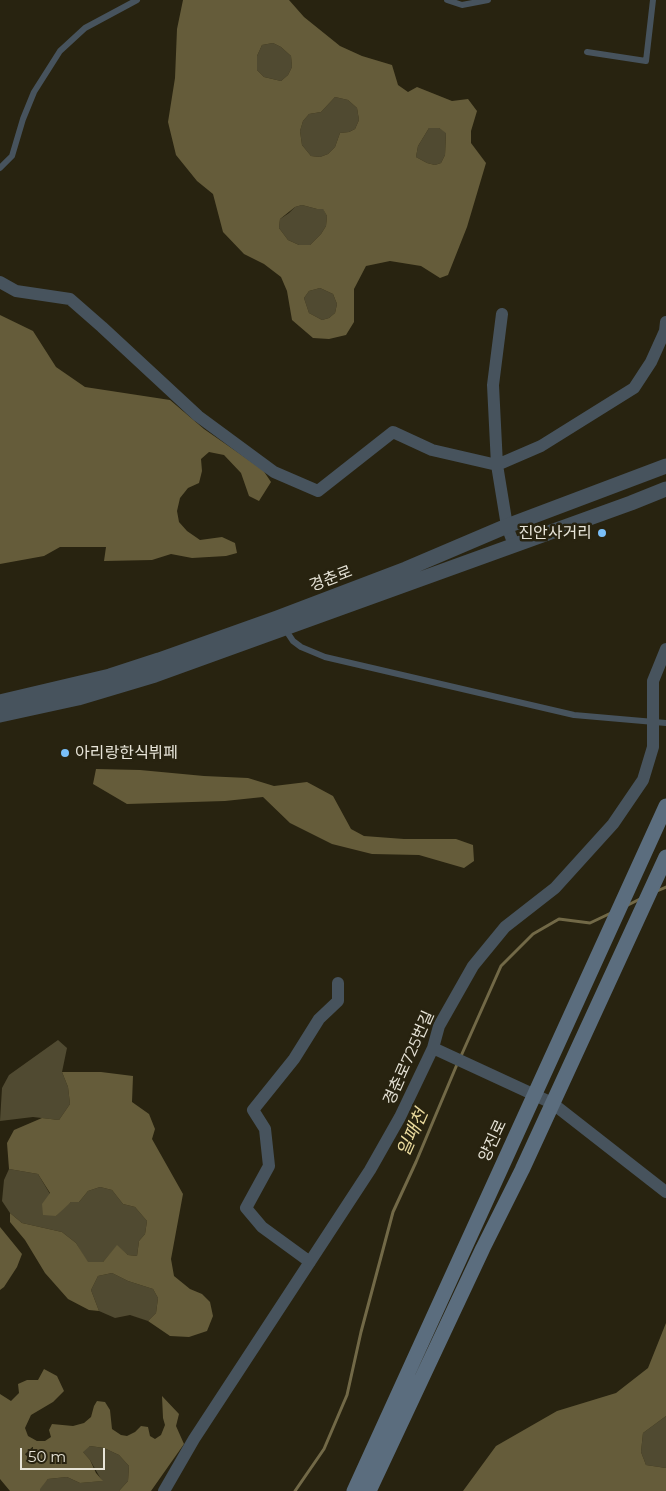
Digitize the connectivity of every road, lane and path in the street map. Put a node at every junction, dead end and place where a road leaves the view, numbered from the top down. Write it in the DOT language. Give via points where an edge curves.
graph roads {
  1 [pos="137,0"];
  2 [pos="447,0"];
  3 [pos="488,0"];
  4 [pos="653,0"];
  5 [pos="588,52"];
  6 [pos="0,168"];
  7 [pos="0,282"];
  8 [pos="502,314"];
  9 [pos="666,322"];
  10 [pos="497,465"];
  11 [pos="666,466"];
  12 [pos="666,489"];
  13 [pos="507,526"];
  14 [pos="514,545"];
  15 [pos="284,628"];
  16 [pos="666,649"];
  17 [pos="0,702"];
  18 [pos="0,715"];
  19 [pos="660,723"];
  20 [pos="666,806"];
  21 [pos="664,862"];
  22 [pos="338,982"];
  23 [pos="436,1049"];
  24 [pos="534,1095"];
  25 [pos="552,1103"];
  26 [pos="666,1192"];
  27 [pos="310,1262"];
  28 [pos="164,1491"];
  29 [pos="354,1491"];
  30 [pos="369,1491"];
  1 -- 6 [label="lane" via="85,28 60,51 34,92 12,156"];
  2 -- 3 [label="lane" via="462,5"];
  4 -- 5 [label="lane" via="646,61"];
  7 -- 10 [label="street" via="16,291 70,300 198,416 274,472 318,492 393,432 432,450"];
  8 -- 10 [label="street" via="493,385"];
  9 -- 10 [label="street" via="651,362 634,388 541,446"];
  10 -- 13 [label="street"];
  11 -- 13 [label="street, 경춘로"];
  12 -- 14 [label="street, 경춘로"];
  13 -- 14 [label="street"];
  13 -- 17 [label="street, 경춘로" via="406,569 160,660 110,676"];
  14 -- 15 [label="street, 경춘로"];
  15 -- 18 [label="street, 경춘로" via="155,675 78,698"];
  15 -- 19 [label="lane" via="301,647 325,656 574,715"];
  16 -- 19 [label="street, 경춘로725번길" via="654,681"];
  19 -- 23 [label="street, 경춘로725번길" via="643,780 613,824 555,888 505,927 474,966 439,1026"];
  20 -- 24 [label="main road, 양진로"];
  21 -- 25 [label="main road"];
  22 -- 27 [label="street" via="338,1001 319,1020 294,1059 253,1110 265,1128 268,1166 246,1208 262,1227"];
  23 -- 24 [label="street"];
  23 -- 27 [label="street, 경춘로725번길" via="370,1170"];
  24 -- 25 [label="street"];
  24 -- 29 [label="main road, 양진로"];
  25 -- 26 [label="street"];
  25 -- 30 [label="main road"];
  27 -- 28 [label="street, 경춘로725번길" via="194,1439"];
}
